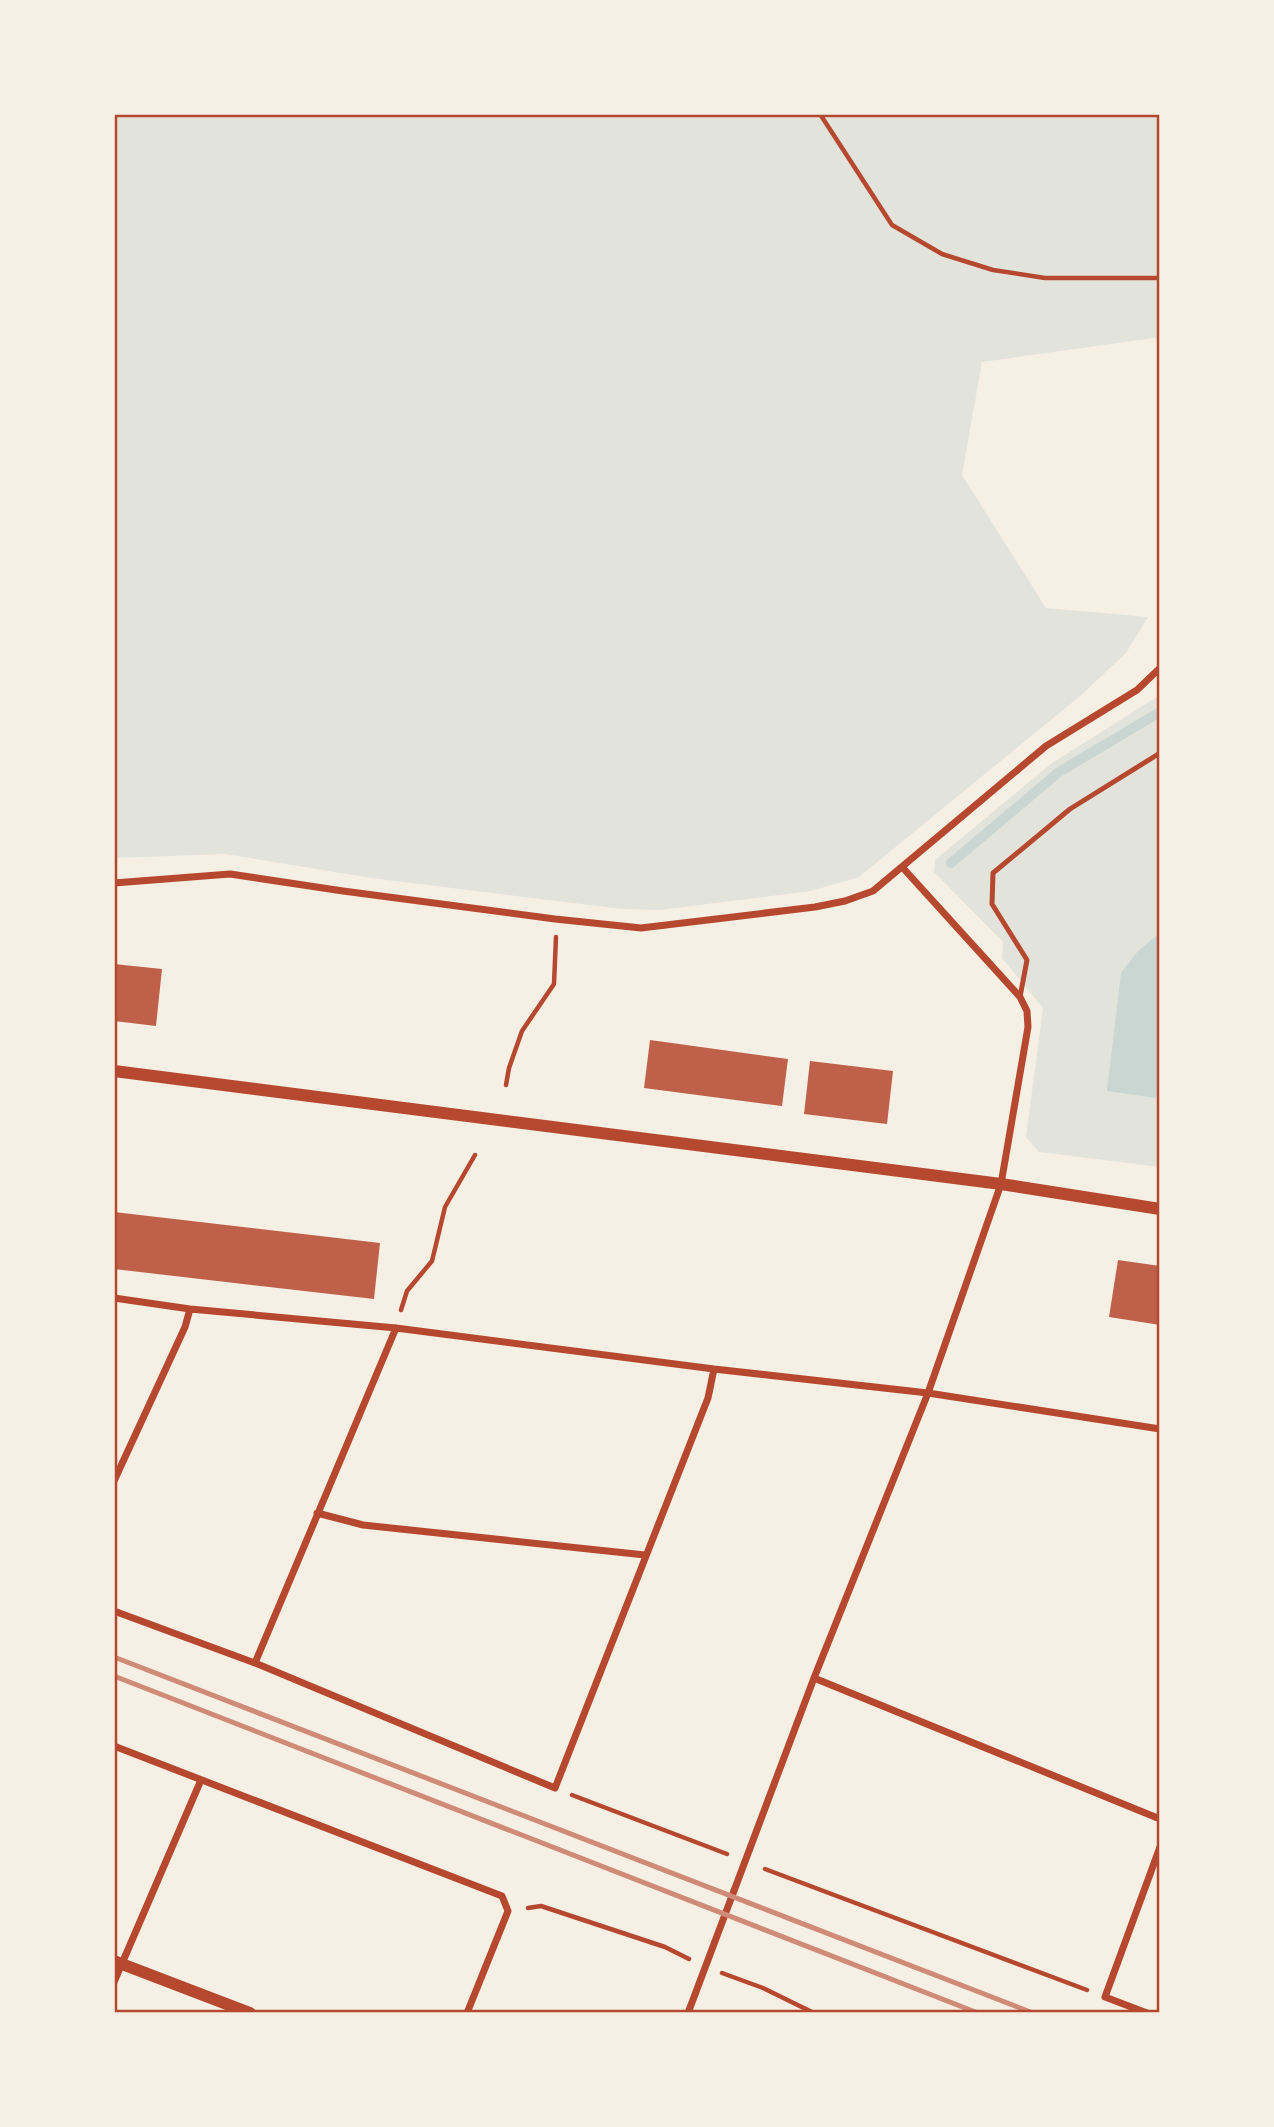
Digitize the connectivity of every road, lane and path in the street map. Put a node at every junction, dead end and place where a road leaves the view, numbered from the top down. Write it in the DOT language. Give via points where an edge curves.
graph roads {
  1 [pos="820,114"];
  2 [pos="1160,278"];
  3 [pos="1160,668"];
  4 [pos="1160,752"];
  5 [pos="903,868"];
  6 [pos="114,883"];
  7 [pos="555,919"];
  8 [pos="1020,997"];
  9 [pos="114,1072"];
  10 [pos="506,1085"];
  11 [pos="475,1155"];
  12 [pos="1002,1184"];
  13 [pos="1160,1209"];
  14 [pos="114,1298"];
  15 [pos="190,1309"];
  16 [pos="396,1328"];
  17 [pos="714,1368"];
  18 [pos="928,1393"];
  19 [pos="1160,1429"];
  20 [pos="114,1481"];
  21 [pos="317,1513"];
  22 [pos="645,1555"];
  23 [pos="114,1611"];
  24 [pos="255,1663"];
  25 [pos="814,1678"];
  26 [pos="114,1746"];
  27 [pos="201,1780"];
  28 [pos="555,1788"];
  29 [pos="1160,1819"];
  30 [pos="1160,1847"];
  31 [pos="746,1861"];
  32 [pos="508,1911"];
  33 [pos="118,1962"];
  34 [pos="706,1967"];
  35 [pos="114,1982"];
  36 [pos="1105,1997"];
  37 [pos="250,2013"];
  38 [pos="467,2013"];
  39 [pos="688,2013"];
  40 [pos="814,2013"];
  41 [pos="1147,2013"];
  1 -- 2 [label="path" via="892,225 942,254 993,270 1045,278"];
  3 -- 5 [label="street" via="1137,690 1046,746"];
  4 -- 8 [label="lane" via="1070,809 993,873 992,904 1027,960"];
  5 -- 7 [label="street" via="873,891 815,907 641,928"];
  5 -- 8 [label="street"];
  6 -- 7 [label="street" via="230,874"];
  7 -- 10 [label="path" via="554,984 522,1031"];
  8 -- 12 [label="street" via="1028,1027"];
  9 -- 12 [label="street"];
  11 -- 16 [label="path" via="445,1207 432,1261 407,1291"];
  12 -- 13 [label="street"];
  12 -- 18 [label="street"];
  14 -- 15 [label="street"];
  15 -- 16 [label="street"];
  15 -- 20 [label="street"];
  16 -- 17 [label="street"];
  16 -- 21 [label="street"];
  17 -- 18 [label="street"];
  17 -- 22 [label="street" via="708,1398"];
  18 -- 19 [label="street"];
  18 -- 25 [label="street"];
  21 -- 22 [label="street" via="363,1525"];
  21 -- 24 [label="street"];
  22 -- 28 [label="street"];
  23 -- 24 [label="street"];
  24 -- 28 [label="street"];
  25 -- 29 [label="street"];
  25 -- 31 [label="street"];
  26 -- 27 [label="street"];
  27 -- 32 [label="street" via="502,1896"];
  27 -- 33 [label="street"];
  28 -- 31 [label="path"];
  30 -- 36 [label="street"];
  31 -- 34 [label="street"];
  31 -- 36 [label="path"];
  32 -- 34 [label="path" via="541,1906 664,1947"];
  32 -- 38 [label="street"];
  33 -- 35 [label="street"];
  33 -- 37 [label="street"];
  34 -- 39 [label="street"];
  34 -- 40 [label="path"];
  36 -- 41 [label="street"];
}
